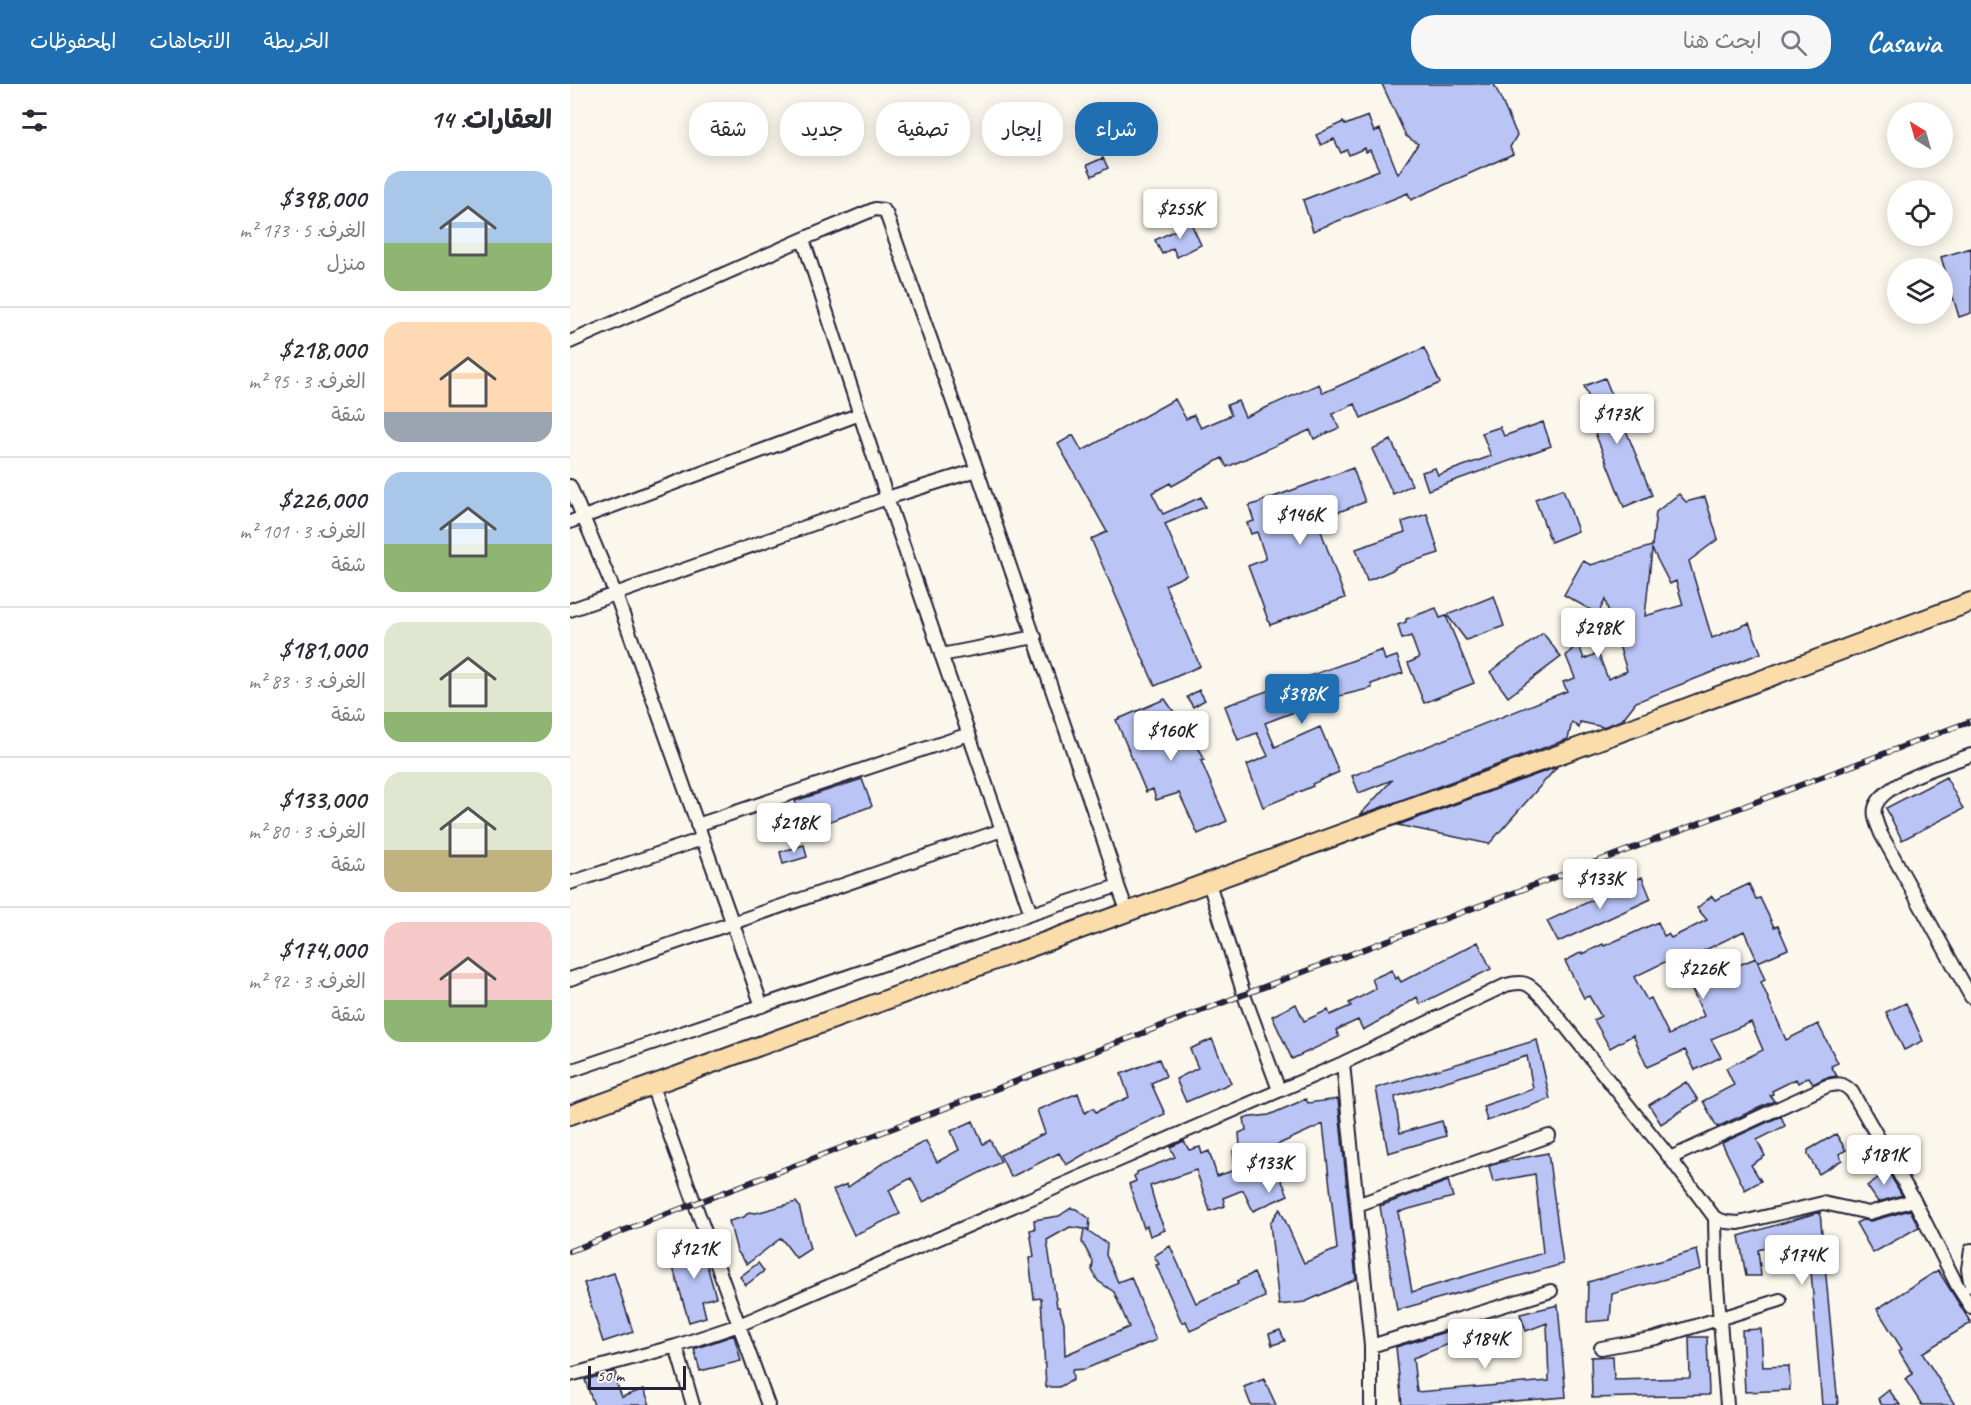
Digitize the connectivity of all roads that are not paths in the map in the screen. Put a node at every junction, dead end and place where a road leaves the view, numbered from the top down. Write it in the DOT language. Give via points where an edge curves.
graph roads {
  1 [pos="803,239"];
  2 [pos="570,342"];
  3 [pos="860,414"];
  4 [pos="977,470"];
  5 [pos="570,486"];
  6 [pos="887,498"];
  7 [pos="583,517"];
  8 [pos="570,522"];
  9 [pos="615,595"];
  10 [pos="1971,602"];
  11 [pos="570,610"];
  12 [pos="1035,637"];
  13 [pos="941,655"];
  14 [pos="969,734"];
  15 [pos="1971,755"];
  16 [pos="697,825"];
  17 [pos="1002,830"];
  18 [pos="702,839"];
  19 [pos="570,883"];
  20 [pos="1209,883"];
  21 [pos="1118,886"];
  22 [pos="1128,912"];
  23 [pos="1030,914"];
  24 [pos="732,922"];
  25 [pos="570,979"];
  26 [pos="1971,997"];
  27 [pos="762,1006"];
  28 [pos="1343,1063"];
  29 [pos="570,1071"];
  30 [pos="652,1086"];
  31 [pos="1279,1090"];
  32 [pos="570,1115"];
  33 [pos="1549,1136"];
  34 [pos="1670,1158"];
  35 [pos="1914,1200"];
  36 [pos="1357,1205"];
  37 [pos="1715,1218"];
  38 [pos="1971,1250"];
  39 [pos="1971,1286"];
  40 [pos="1551,1291"];
  41 [pos="1780,1300"];
  42 [pos="1971,1306"];
  43 [pos="1720,1318"];
  44 [pos="739,1325"];
  45 [pos="676,1346"];
  46 [pos="1371,1346"];
  47 [pos="1601,1348"];
  48 [pos="570,1375"];
  49 [pos="693,1405"];
  50 [pos="768,1405"];
  51 [pos="1371,1405"];
  52 [pos="1727,1405"];
  1 -- 2 [label="street"];
  1 -- 3 [label="street"];
  1 -- 4 [label="street" via="875,210 886,213"];
  3 -- 6 [label="street"];
  3 -- 7 [label="street"];
  4 -- 6 [label="street"];
  4 -- 12 [label="street"];
  5 -- 7 [label="street"];
  6 -- 9 [label="street"];
  6 -- 13 [label="street"];
  7 -- 8 [label="street"];
  7 -- 9 [label="street"];
  9 -- 11 [label="street"];
  9 -- 16 [label="street"];
  10 -- 20 [label="main road"];
  12 -- 13 [label="street"];
  12 -- 21 [label="street"];
  13 -- 14 [label="street"];
  14 -- 16 [label="street"];
  14 -- 17 [label="street"];
  15 -- 26 [label="street" via="1895,785 1878,800 1874,818"];
  16 -- 18 [label="street"];
  17 -- 23 [label="street"];
  17 -- 24 [label="street"];
  18 -- 19 [label="street"];
  18 -- 24 [label="street"];
  20 -- 22 [label="main road"];
  20 -- 31 [label="street"];
  21 -- 22 [label="street"];
  21 -- 23 [label="street"];
  22 -- 30 [label="main road"];
  23 -- 27 [label="street"];
  24 -- 25 [label="street"];
  24 -- 27 [label="street"];
  27 -- 29 [label="street"];
  28 -- 31 [label="street"];
  28 -- 34 [label="street" via="1506,985 1530,984"];
  28 -- 36 [label="street"];
  30 -- 32 [label="main road"];
  30 -- 44 [label="street"];
  31 -- 44 [label="street"];
  33 -- 36 [label="street"];
  34 -- 35 [label="street" via="1839,1083 1852,1092"];
  34 -- 37 [label="street"];
  35 -- 37 [label="street" via="1869,1213 1823,1203 1739,1223"];
  35 -- 42 [label="street"];
  36 -- 46 [label="street"];
  37 -- 43 [label="street"];
  38 -- 39 [label="street"];
  40 -- 46 [label="street"];
  41 -- 43 [label="street"];
  43 -- 47 [label="street" via="1656,1338"];
  43 -- 52 [label="street"];
  44 -- 45 [label="street"];
  44 -- 50 [label="street"];
  45 -- 48 [label="street"];
  45 -- 49 [label="street"];
  46 -- 51 [label="street"];
}
